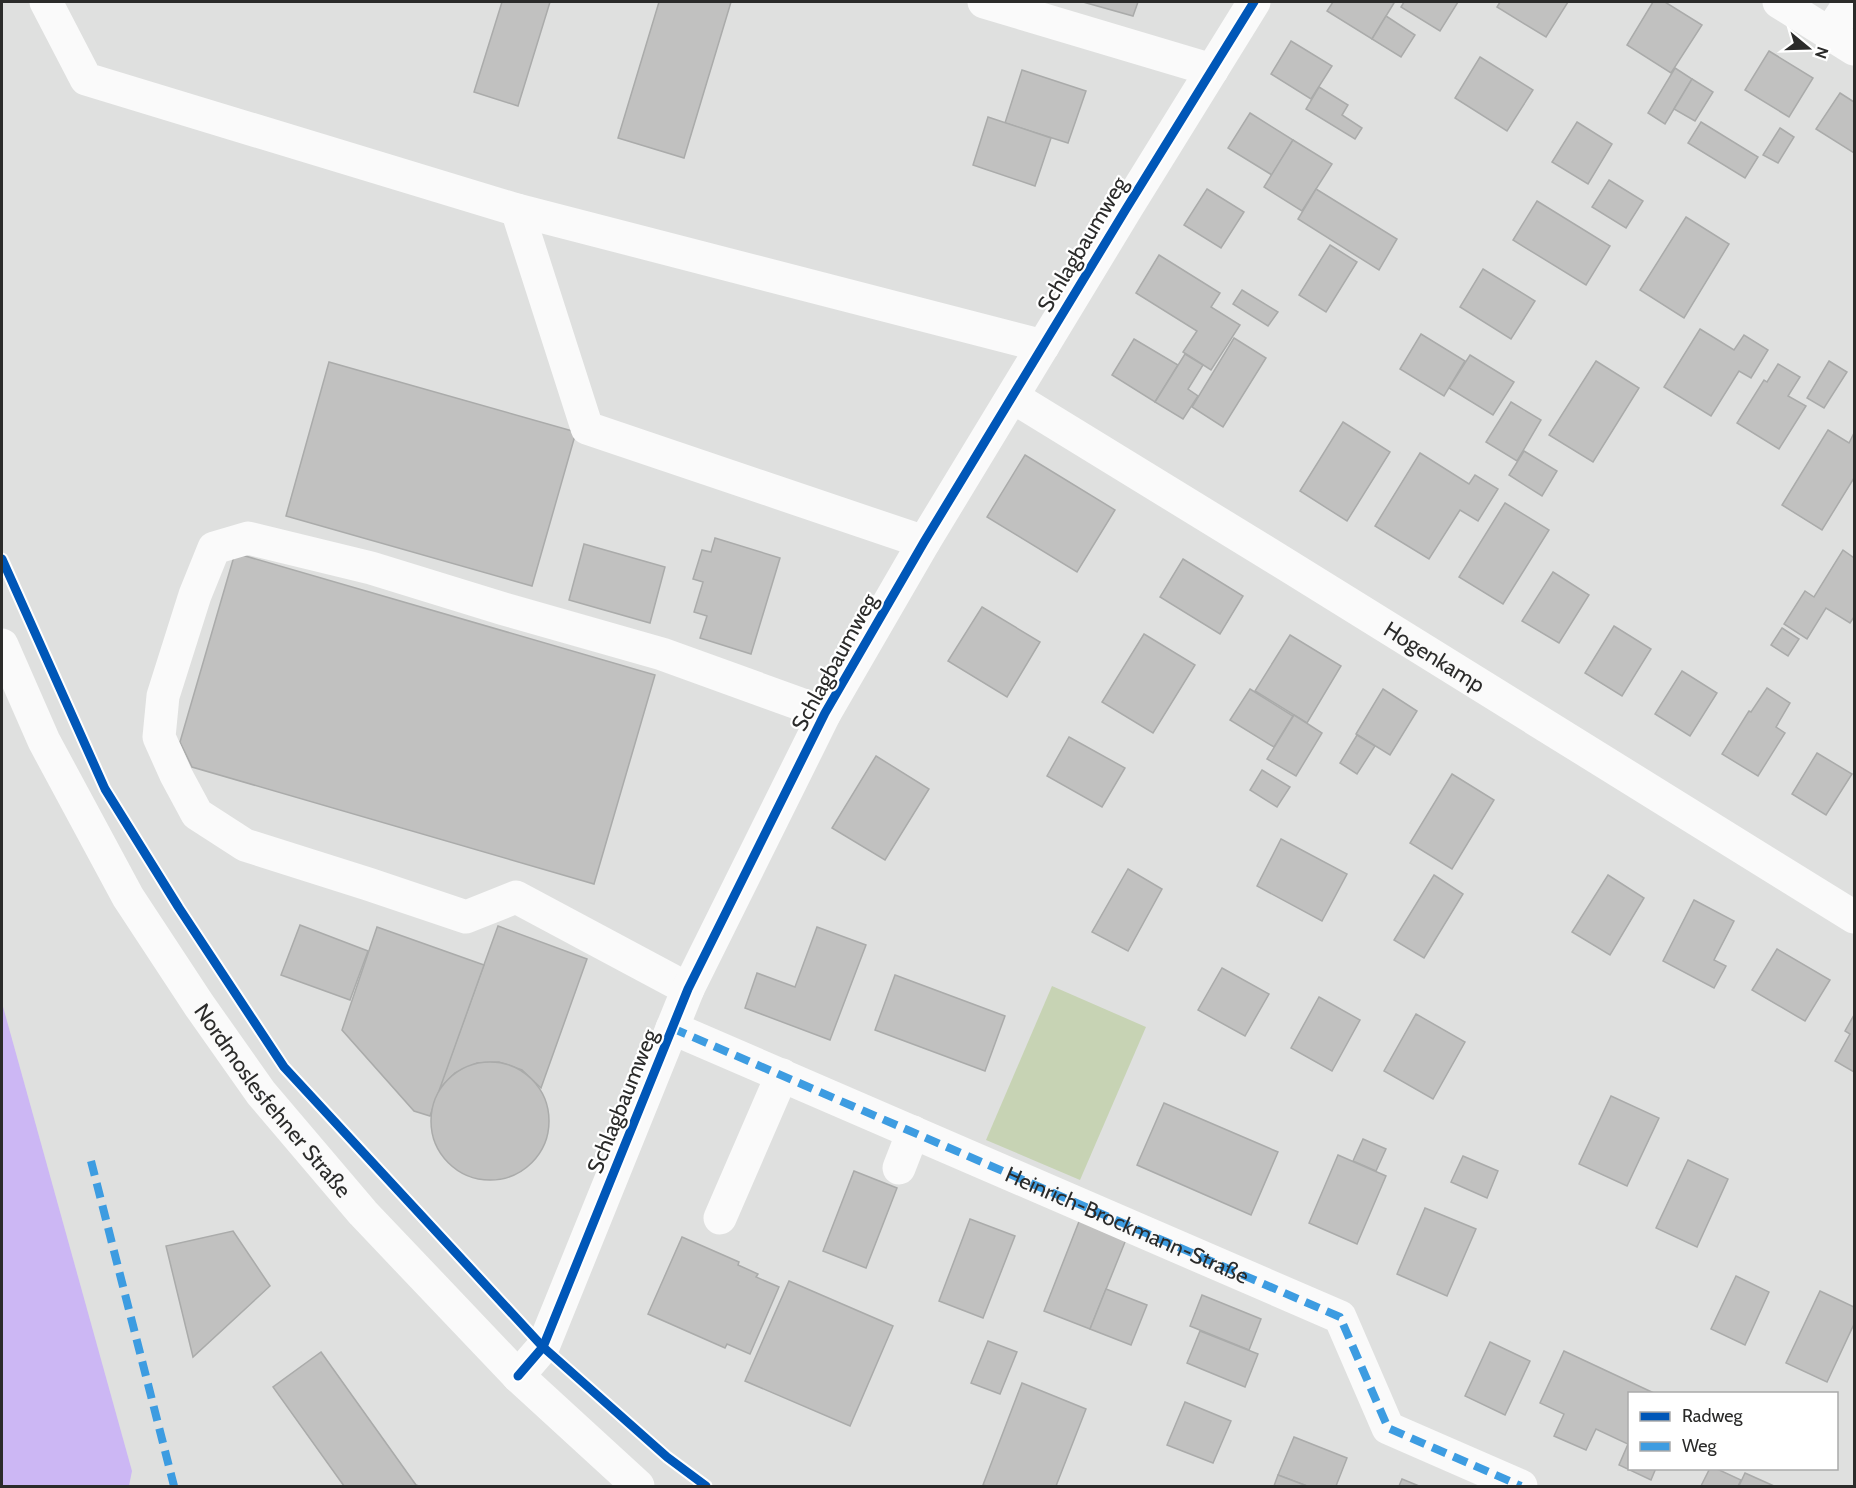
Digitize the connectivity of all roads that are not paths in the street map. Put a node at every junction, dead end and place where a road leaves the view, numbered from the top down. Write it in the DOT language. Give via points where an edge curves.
graph roads {
  1 [pos="46,2"];
  2 [pos="984,2"];
  3 [pos="1254,2"];
  4 [pos="1779,2"];
  5 [pos="1850,2"];
  6 [pos="1842,41"];
  7 [pos="1212,70"];
  8 [pos="517,210"];
  9 [pos="1043,346"];
  10 [pos="1013,397"];
  11 [pos="924,542"];
  12 [pos="2,645"];
  13 [pos="825,713"];
  14 [pos="1854,917"];
  15 [pos="688,989"];
  16 [pos="672,1028"];
  17 [pos="782,1075"];
  18 [pos="913,1132"];
  19 [pos="899,1168"];
  20 [pos="720,1218"];
  21 [pos="518,1376"];
  22 [pos="638,1486"];
  23 [pos="1521,1486"];
  1 -- 8 [label="street" via="86,79"];
  2 -- 7 [label="street"];
  3 -- 7 [label="street, Schlagbaumweg"];
  4 -- 6 [label="street"];
  5 -- 6 [label="street"];
  7 -- 9 [label="street, Schlagbaumweg"];
  8 -- 9 [label="street"];
  8 -- 11 [label="street" via="587,428"];
  9 -- 10 [label="street, Schlagbaumweg"];
  10 -- 11 [label="street, Schlagbaumweg"];
  10 -- 14 [label="street, Hogenkamp"];
  11 -- 13 [label="street, Schlagbaumweg"];
  12 -- 21 [label="street, Nordmoslesfehner Straße" via="44,741 128,897 261,1093 363,1213"];
  13 -- 15 [label="street, Schlagbaumweg"];
  13 -- 15 [label="street" via="662,654 371,568 248,538 214,548 163,696 159,737 197,813 245,845 466,917 516,897"];
  15 -- 16 [label="street, Schlagbaumweg"];
  16 -- 17 [label="street, Heinrich-Brockmann-Straße"];
  16 -- 21 [label="street, Schlagbaumweg" via="543,1347"];
  17 -- 18 [label="street, Heinrich-Brockmann-Straße"];
  17 -- 20 [label="street"];
  18 -- 19 [label="street"];
  18 -- 23 [label="street, Heinrich-Brockmann-Straße" via="1340,1317 1388,1428"];
  21 -- 22 [label="street, Nordmoslesfehner Straße"];
}
